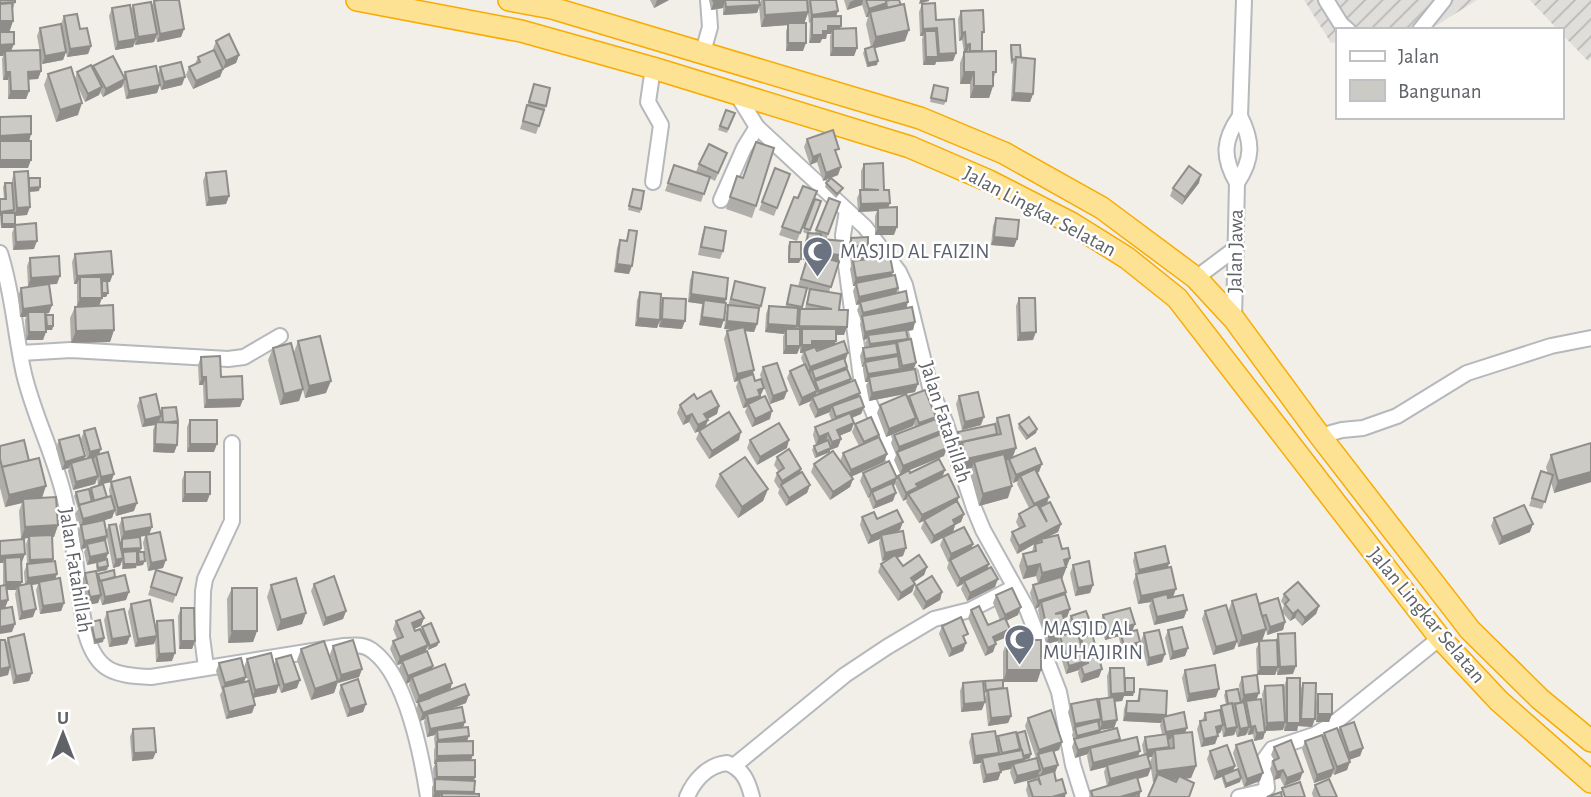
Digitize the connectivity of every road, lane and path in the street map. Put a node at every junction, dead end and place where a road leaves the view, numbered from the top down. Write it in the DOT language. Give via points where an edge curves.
graph roads {
  1 [pos="357,0"];
  2 [pos="509,0"];
  3 [pos="708,0"];
  4 [pos="1244,0"];
  5 [pos="1326,0"];
  6 [pos="1444,0"];
  7 [pos="552,4"];
  8 [pos="1346,28"];
  9 [pos="1422,28"];
  10 [pos="703,52"];
  11 [pos="653,68"];
  12 [pos="736,93"];
  13 [pos="1240,116"];
  14 [pos="757,127"];
  15 [pos="653,182"];
  16 [pos="1237,183"];
  17 [pos="721,200"];
  18 [pos="847,211"];
  19 [pos="1139,234"];
  20 [pos="1236,248"];
  21 [pos="0,253"];
  22 [pos="1127,258"];
  23 [pos="1196,278"];
  24 [pos="1234,319"];
  25 [pos="280,336"];
  26 [pos="1591,338"];
  27 [pos="21,353"];
  28 [pos="1320,436"];
  29 [pos="232,443"];
  30 [pos="900,476"];
  31 [pos="1014,587"];
  32 [pos="1440,638"];
  33 [pos="206,667"];
  34 [pos="1591,741"];
  35 [pos="735,765"];
  36 [pos="1591,782"];
  37 [pos="428,797"];
  38 [pos="687,797"];
  39 [pos="752,797"];
  40 [pos="1083,797"];
  41 [pos="1240,797"];
  1 -- 11 [label="highway, Jalan Lingkar Selatan" via="521,31"];
  2 -- 7 [label="highway, Jalan Lingkar Selatan"];
  3 -- 10 [label="street" via="710,27"];
  4 -- 13 [label="street, Jalan Jawa"];
  5 -- 8 [label="street"];
  6 -- 9 [label="street"];
  7 -- 10 [label="highway, Jalan Lingkar Selatan"];
  10 -- 19 [label="highway, Jalan Lingkar Selatan" via="932,122 1004,153"];
  11 -- 12 [label="highway, Jalan Lingkar Selatan"];
  11 -- 15 [label="street" via="648,102 661,125"];
  12 -- 14 [label="street, Jalan Fatahillah"];
  12 -- 22 [label="highway, Jalan Lingkar Selatan" via="909,147 989,181"];
  13 -- 16 [label="street, Jalan Jawa" via="1247,131 1249,165"];
  13 -- 16 [label="street, Jalan Jawa" via="1228,133 1227,151 1228,167"];
  14 -- 17 [label="street"];
  14 -- 18 [label="street, Jalan Fatahillah"];
  16 -- 20 [label="street, Jalan Jawa"];
  18 -- 30 [label="street" via="843,235 847,287 862,385 877,406"];
  18 -- 31 [label="street, Jalan Fatahillah" via="865,226 905,285 925,393 945,421 974,508"];
  19 -- 22 [label="highway"];
  19 -- 23 [label="highway, Jalan Lingkar Selatan"];
  20 -- 23 [label="street"];
  20 -- 24 [label="street, Jalan Jawa"];
  21 -- 27 [label="street, Jalan Fatahillah"];
  22 -- 32 [label="highway, Jalan Lingkar Selatan" via="1177,298"];
  23 -- 24 [label="highway, Jalan Lingkar Selatan"];
  24 -- 28 [label="highway, Jalan Lingkar Selatan"];
  25 -- 27 [label="street" via="244,357 228,359 71,350"];
  26 -- 28 [label="street" via="1467,373 1389,419"];
  27 -- 33 [label="street, Jalan Fatahillah" via="30,397 64,496 90,649 98,662 127,676 151,677"];
  28 -- 34 [label="highway, Jalan Lingkar Selatan" via="1470,630 1540,699"];
  29 -- 33 [label="street" via="232,521 202,591"];
  31 -- 35 [label="street" via="961,618 934,619 876,654"];
  31 -- 40 [label="street, Jalan Fatahillah" via="1059,692"];
  32 -- 36 [label="highway, Jalan Lingkar Selatan" via="1499,701"];
  32 -- 41 [label="street" via="1324,730 1272,750 1264,760 1267,788"];
  33 -- 37 [label="street, Jalan Fatahillah" via="344,646 359,645 376,653 407,708 421,751"];
  35 -- 38 [label="street" via="721,764 708,770 695,781"];
  35 -- 39 [label="street" via="748,782"];
}
